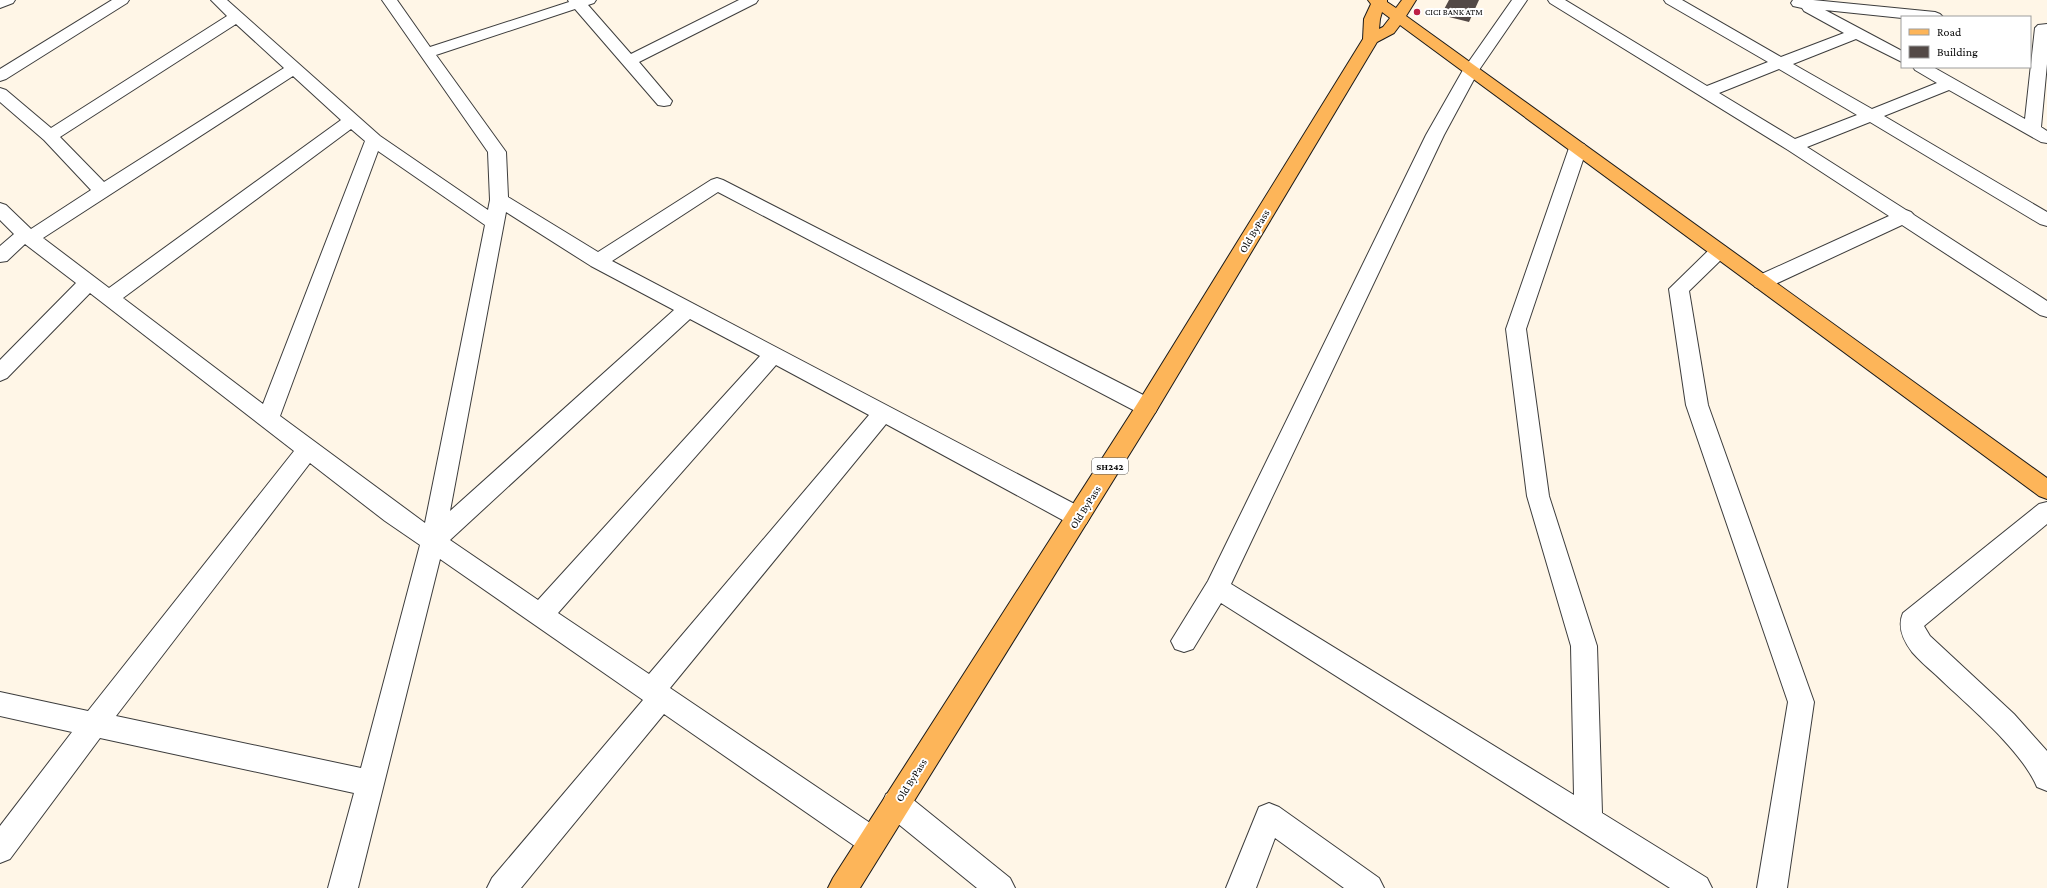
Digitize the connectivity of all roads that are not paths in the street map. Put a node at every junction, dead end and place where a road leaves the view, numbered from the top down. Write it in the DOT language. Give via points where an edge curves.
graph roads {
  1 [pos="8,0"];
  2 [pos="122,0"];
  3 [pos="218,0"];
  4 [pos="389,0"];
  5 [pos="751,0"];
  6 [pos="1409,0"];
  7 [pos="1520,0"];
  8 [pos="1555,0"];
  9 [pos="1670,0"];
  10 [pos="581,1"];
  11 [pos="1378,1"];
  12 [pos="1796,1"];
  13 [pos="0,4"];
  14 [pos="1578,6"];
  15 [pos="1399,16"];
  16 [pos="1926,16"];
  17 [pos="237,17"];
  18 [pos="2040,28"];
  19 [pos="1857,33"];
  20 [pos="1370,39"];
  21 [pos="428,54"];
  22 [pos="1901,56"];
  23 [pos="629,61"];
  24 [pos="1780,63"];
  25 [pos="294,68"];
  26 [pos="1923,68"];
  27 [pos="1471,70"];
  28 [pos="0,76"];
  29 [pos="1951,83"];
  30 [pos="1706,92"];
  31 [pos="0,93"];
  32 [pos="664,101"];
  33 [pos="1872,116"];
  34 [pos="352,120"];
  35 [pos="2032,129"];
  36 [pos="50,136"];
  37 [pos="2047,138"];
  38 [pos="374,140"];
  39 [pos="1794,146"];
  40 [pos="1578,148"];
  41 [pos="102,191"];
  42 [pos="499,200"];
  43 [pos="0,209"];
  44 [pos="1905,216"];
  45 [pos="2047,220"];
  46 [pos="495,222"];
  47 [pos="27,236"];
  48 [pos="1719,251"];
  49 [pos="0,256"];
  50 [pos="598,261"];
  51 [pos="88,282"];
  52 [pos="1762,282"];
  53 [pos="109,298"];
  54 [pos="688,309"];
  55 [pos="2047,310"];
  56 [pos="774,355"];
  57 [pos="0,373"];
  58 [pos="1147,407"];
  59 [pos="882,413"];
  60 [pos="268,419"];
  61 [pos="308,450"];
  62 [pos="2047,490"];
  63 [pos="2047,511"];
  64 [pos="1078,517"];
  65 [pos="433,541"];
  66 [pos="1217,588"];
  67 [pos="540,615"];
  68 [pos="1184,641"];
  69 [pos="656,694"];
  70 [pos="0,704"];
  71 [pos="94,724"];
  72 [pos="2046,772"];
  73 [pos="370,783"];
  74 [pos="896,804"];
  75 [pos="1588,821"];
  76 [pos="872,842"];
  77 [pos="0,849"];
  78 [pos="343,888"];
  79 [pos="502,888"];
  80 [pos="843,888"];
  81 [pos="1000,888"];
  82 [pos="1241,888"];
  83 [pos="1369,888"];
  84 [pos="1698,888"];
  85 [pos="1772,888"];
  1 -- 13 [label="street"];
  2 -- 28 [label="street"];
  3 -- 17 [label="street"];
  4 -- 21 [label="street"];
  5 -- 23 [label="street"];
  6 -- 15 [label="main road"];
  7 -- 27 [label="street"];
  8 -- 14 [label="street"];
  9 -- 24 [label="street"];
  10 -- 21 [label="street"];
  10 -- 23 [label="street"];
  11 -- 15 [label="main road"];
  11 -- 20 [label="main road, Old ByPass / SH242" via="1372,19"];
  12 -- 16 [label="street"];
  12 -- 19 [label="street"];
  14 -- 30 [label="street"];
  15 -- 20 [label="main road" via="1389,30"];
  15 -- 27 [label="main road"];
  17 -- 25 [label="street"];
  17 -- 36 [label="street"];
  18 -- 35 [label="street"];
  19 -- 22 [label="street"];
  19 -- 24 [label="street"];
  20 -- 58 [label="main road, Old ByPass / SH242"];
  21 -- 42 [label="street" via="497,152"];
  23 -- 32 [label="street"];
  24 -- 30 [label="street"];
  24 -- 33 [label="street"];
  25 -- 34 [label="street"];
  25 -- 41 [label="street"];
  26 -- 29 [label="street"];
  27 -- 40 [label="main road"];
  27 -- 66 [label="street" via="1435,135"];
  29 -- 33 [label="street"];
  29 -- 35 [label="street"];
  30 -- 39 [label="street"];
  31 -- 36 [label="street"];
  33 -- 39 [label="street"];
  33 -- 45 [label="street"];
  34 -- 38 [label="street"];
  34 -- 53 [label="street"];
  35 -- 37 [label="street"];
  36 -- 41 [label="street"];
  38 -- 46 [label="street"];
  38 -- 60 [label="street"];
  39 -- 44 [label="street"];
  40 -- 48 [label="main road"];
  40 -- 75 [label="street" via="1516,329 1538,496 1584,646"];
  41 -- 47 [label="street"];
  42 -- 46 [label="street"];
  42 -- 50 [label="street"];
  43 -- 47 [label="street"];
  44 -- 52 [label="street"];
  44 -- 55 [label="street"];
  46 -- 65 [label="street"];
  47 -- 49 [label="street"];
  47 -- 51 [label="street"];
  48 -- 52 [label="main road"];
  48 -- 85 [label="street" via="1679,289 1697,405 1801,702"];
  50 -- 54 [label="street"];
  50 -- 58 [label="street" via="717,184"];
  51 -- 53 [label="street"];
  51 -- 57 [label="street"];
  52 -- 62 [label="main road"];
  53 -- 60 [label="street"];
  54 -- 56 [label="street"];
  54 -- 65 [label="street"];
  56 -- 59 [label="street"];
  56 -- 67 [label="street"];
  58 -- 64 [label="main road, Old ByPass / SH242"];
  59 -- 64 [label="street"];
  59 -- 69 [label="street"];
  60 -- 61 [label="street"];
  61 -- 65 [label="street"];
  61 -- 71 [label="street"];
  63 -- 72 [label="street" via="1912,621 1912,629 1921,644 2005,723"];
  64 -- 74 [label="main road, Old ByPass / SH242"];
  65 -- 67 [label="street"];
  65 -- 73 [label="street"];
  66 -- 68 [label="street"];
  66 -- 75 [label="street"];
  67 -- 69 [label="street"];
  69 -- 76 [label="street"];
  69 -- 79 [label="street"];
  70 -- 71 [label="street"];
  71 -- 73 [label="street"];
  71 -- 77 [label="street"];
  73 -- 78 [label="street"];
  74 -- 76 [label="main road, Old ByPass / SH242"];
  74 -- 81 [label="street"];
  75 -- 84 [label="street"];
  76 -- 80 [label="main road, Old ByPass / SH242"];
  82 -- 83 [label="street" via="1269,818"];
}
